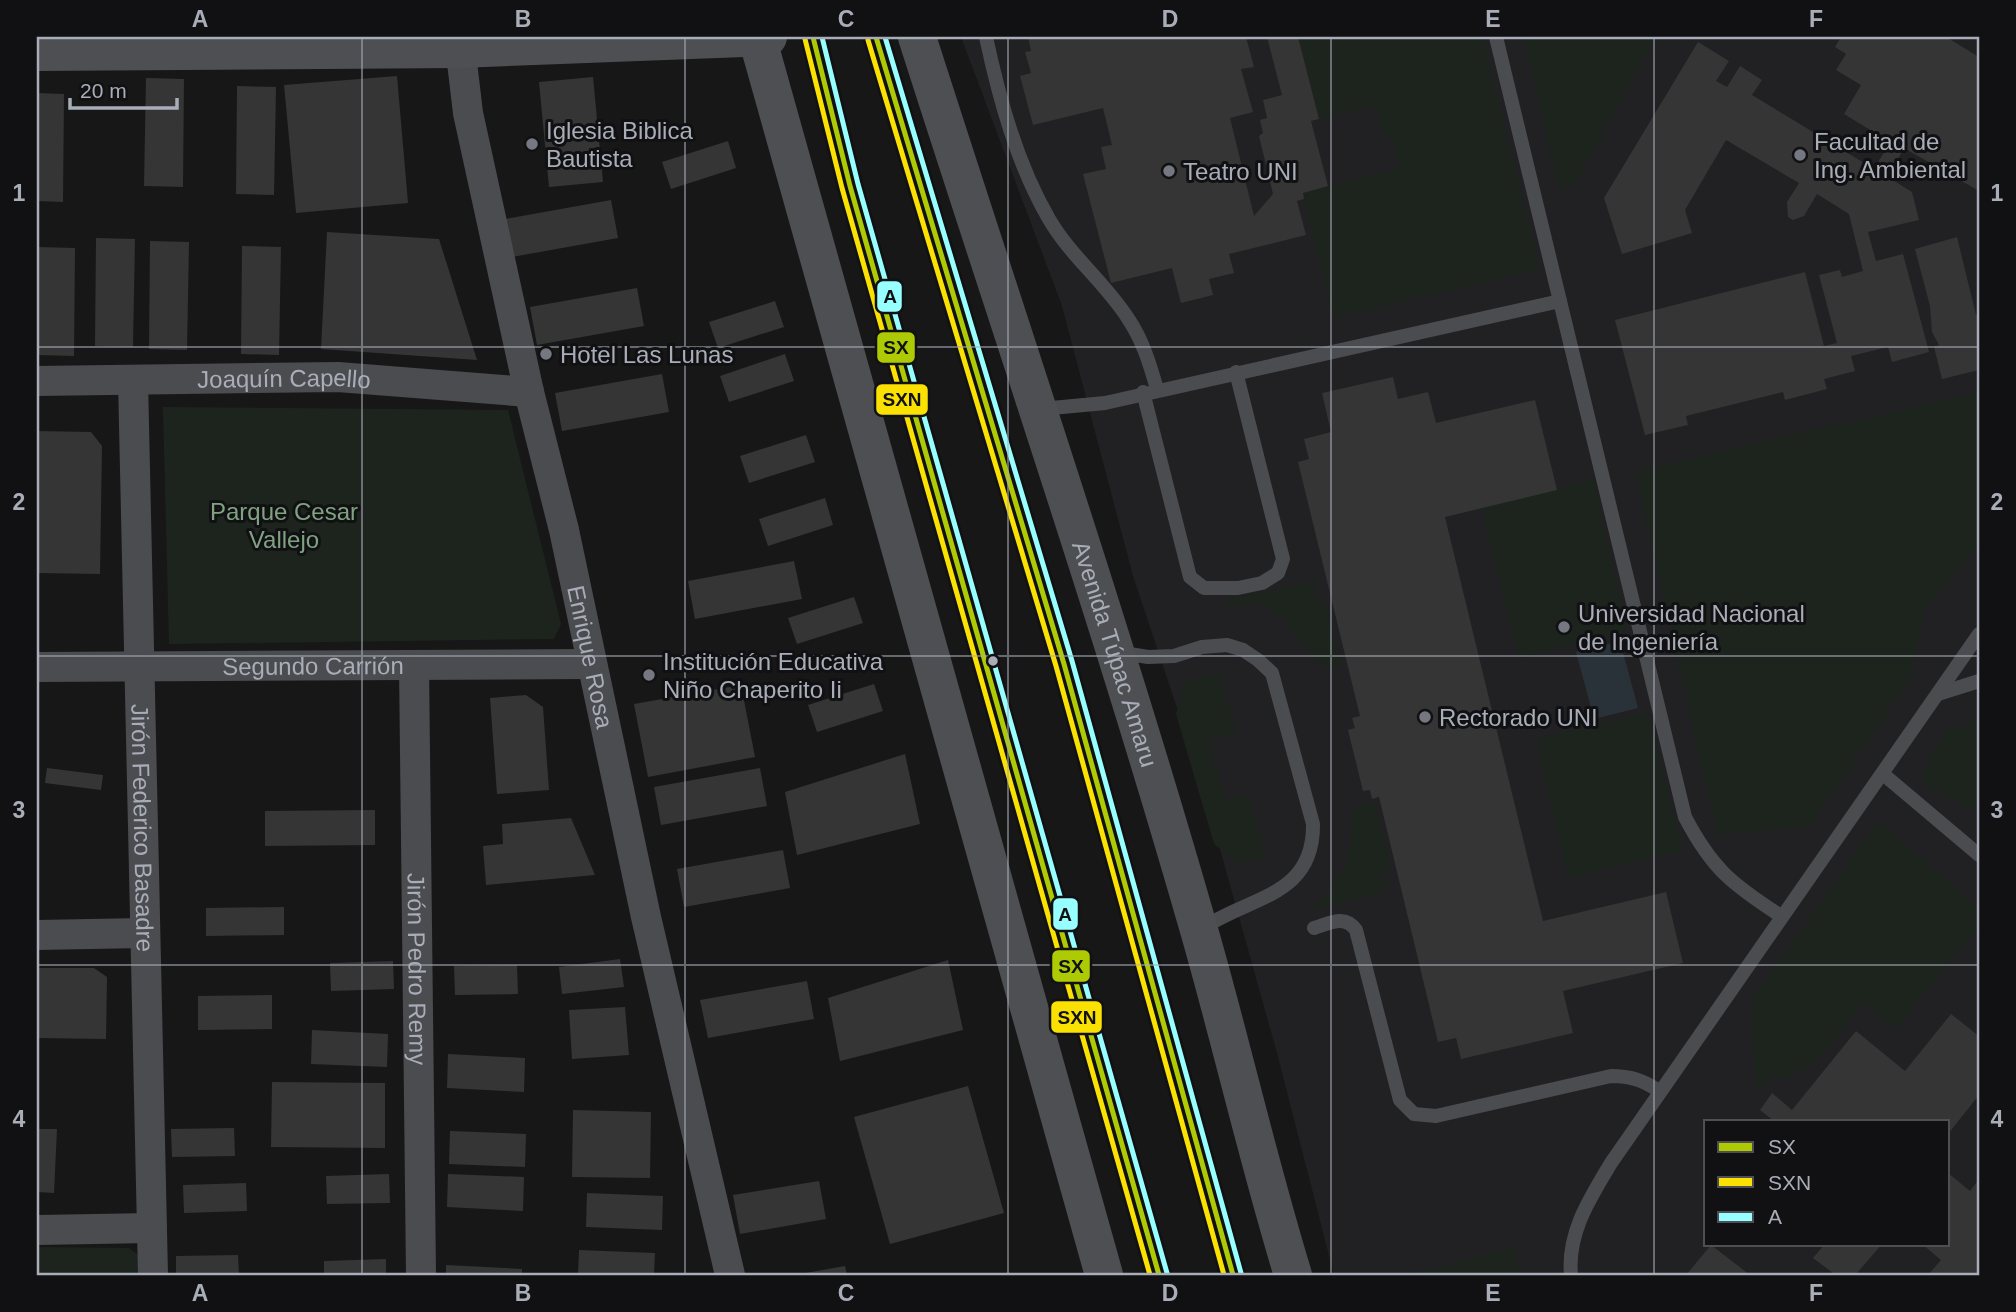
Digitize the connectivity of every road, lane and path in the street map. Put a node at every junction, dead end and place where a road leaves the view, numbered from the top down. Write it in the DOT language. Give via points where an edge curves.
graph roads {
  1 [pos="761,37"];
  2 [pos="813,37"];
  3 [pos="876,37"];
  4 [pos="916,37"];
  5 [pos="986,37"];
  6 [pos="1496,37"];
  7 [pos="459,43"];
  8 [pos="37,52"];
  9 [pos="1559,301"];
  10 [pos="1236,372"];
  11 [pos="133,380"];
  12 [pos="37,381"];
  13 [pos="1150,391"];
  14 [pos="529,392"];
  15 [pos="1040,410"];
  16 [pos="1979,634"];
  17 [pos="1115,652"];
  18 [pos="141,664"];
  19 [pos="590,664"];
  20 [pos="414,665"];
  21 [pos="37,667"];
  22 [pos="1979,681"];
  23 [pos="1938,694"];
  24 [pos="1883,774"];
  25 [pos="1979,855"];
  26 [pos="1781,916"];
  27 [pos="1314,928"];
  28 [pos="1199,931"];
  29 [pos="144,933"];
  30 [pos="37,935"];
  31 [pos="1659,1091"];
  32 [pos="152,1228"];
  33 [pos="37,1230"];
  34 [pos="153,1275"];
  35 [pos="421,1275"];
  36 [pos="730,1275"];
  37 [pos="1104,1275"];
  38 [pos="1159,1275"];
  39 [pos="1233,1275"];
  40 [pos="1293,1275"];
  41 [pos="1572,1275"];
  1 -- 7 [label="main road"];
  1 -- 37 [label="main road"];
  2 -- 38 [label="lane" via="853,199"];
  3 -- 39 [label="lane" via="1064,664"];
  4 -- 15 [label="main road, Avenida Túpac Amaru"];
  5 -- 13 [label="lane" via="997,86 1048,218 1071,253 1130,320 1147,354"];
  6 -- 9 [label="lane"];
  7 -- 8 [label="main road"];
  7 -- 14 [label="street, Enrique Rosa" via="468,113"];
  9 -- 10 [label="lane"];
  9 -- 26 [label="lane" via="1685,817 1703,851 1725,877"];
  10 -- 13 [label="lane"];
  10 -- 13 [label="lane" via="1283,559 1278,573 1262,583 1204,588 1190,577"];
  11 -- 12 [label="street, Joaquín Capello"];
  11 -- 14 [label="street, Joaquín Capello" via="338,377"];
  11 -- 18 [label="street, Jirón Federico Basadre"];
  13 -- 15 [label="lane" via="1105,403"];
  14 -- 19 [label="street, Enrique Rosa" via="564,530"];
  15 -- 17 [label="main road, Avenida Túpac Amaru"];
  16 -- 23 [label="lane"];
  17 -- 28 [label="main road, Avenida Túpac Amaru"];
  17 -- 28 [label="lane" via="1174,656 1227,645 1243,650 1272,673 1313,824 1313,845 1296,878 1283,890 1224,914"];
  18 -- 20 [label="street, Segundo Carrión"];
  18 -- 21 [label="street, Segundo Carrión"];
  18 -- 29 [label="street, Jirón Federico Basadre"];
  19 -- 20 [label="street, Segundo Carrión"];
  19 -- 36 [label="street, Enrique Rosa"];
  20 -- 35 [label="street, Jirón Pedro Remy"];
  22 -- 23 [label="lane"];
  23 -- 24 [label="lane"];
  24 -- 25 [label="lane"];
  24 -- 26 [label="lane"];
  26 -- 31 [label="lane"];
  27 -- 31 [label="lane" via="1342,920 1356,930 1400,1100 1413,1114 1436,1116 1611,1076 1645,1081"];
  28 -- 40 [label="main road, Avenida Túpac Amaru"];
  29 -- 30 [label="street"];
  29 -- 32 [label="street, Jirón Federico Basadre"];
  31 -- 41 [label="lane" via="1586,1206 1573,1238"];
  32 -- 33 [label="street"];
  32 -- 34 [label="street, Jirón Federico Basadre"];
}
